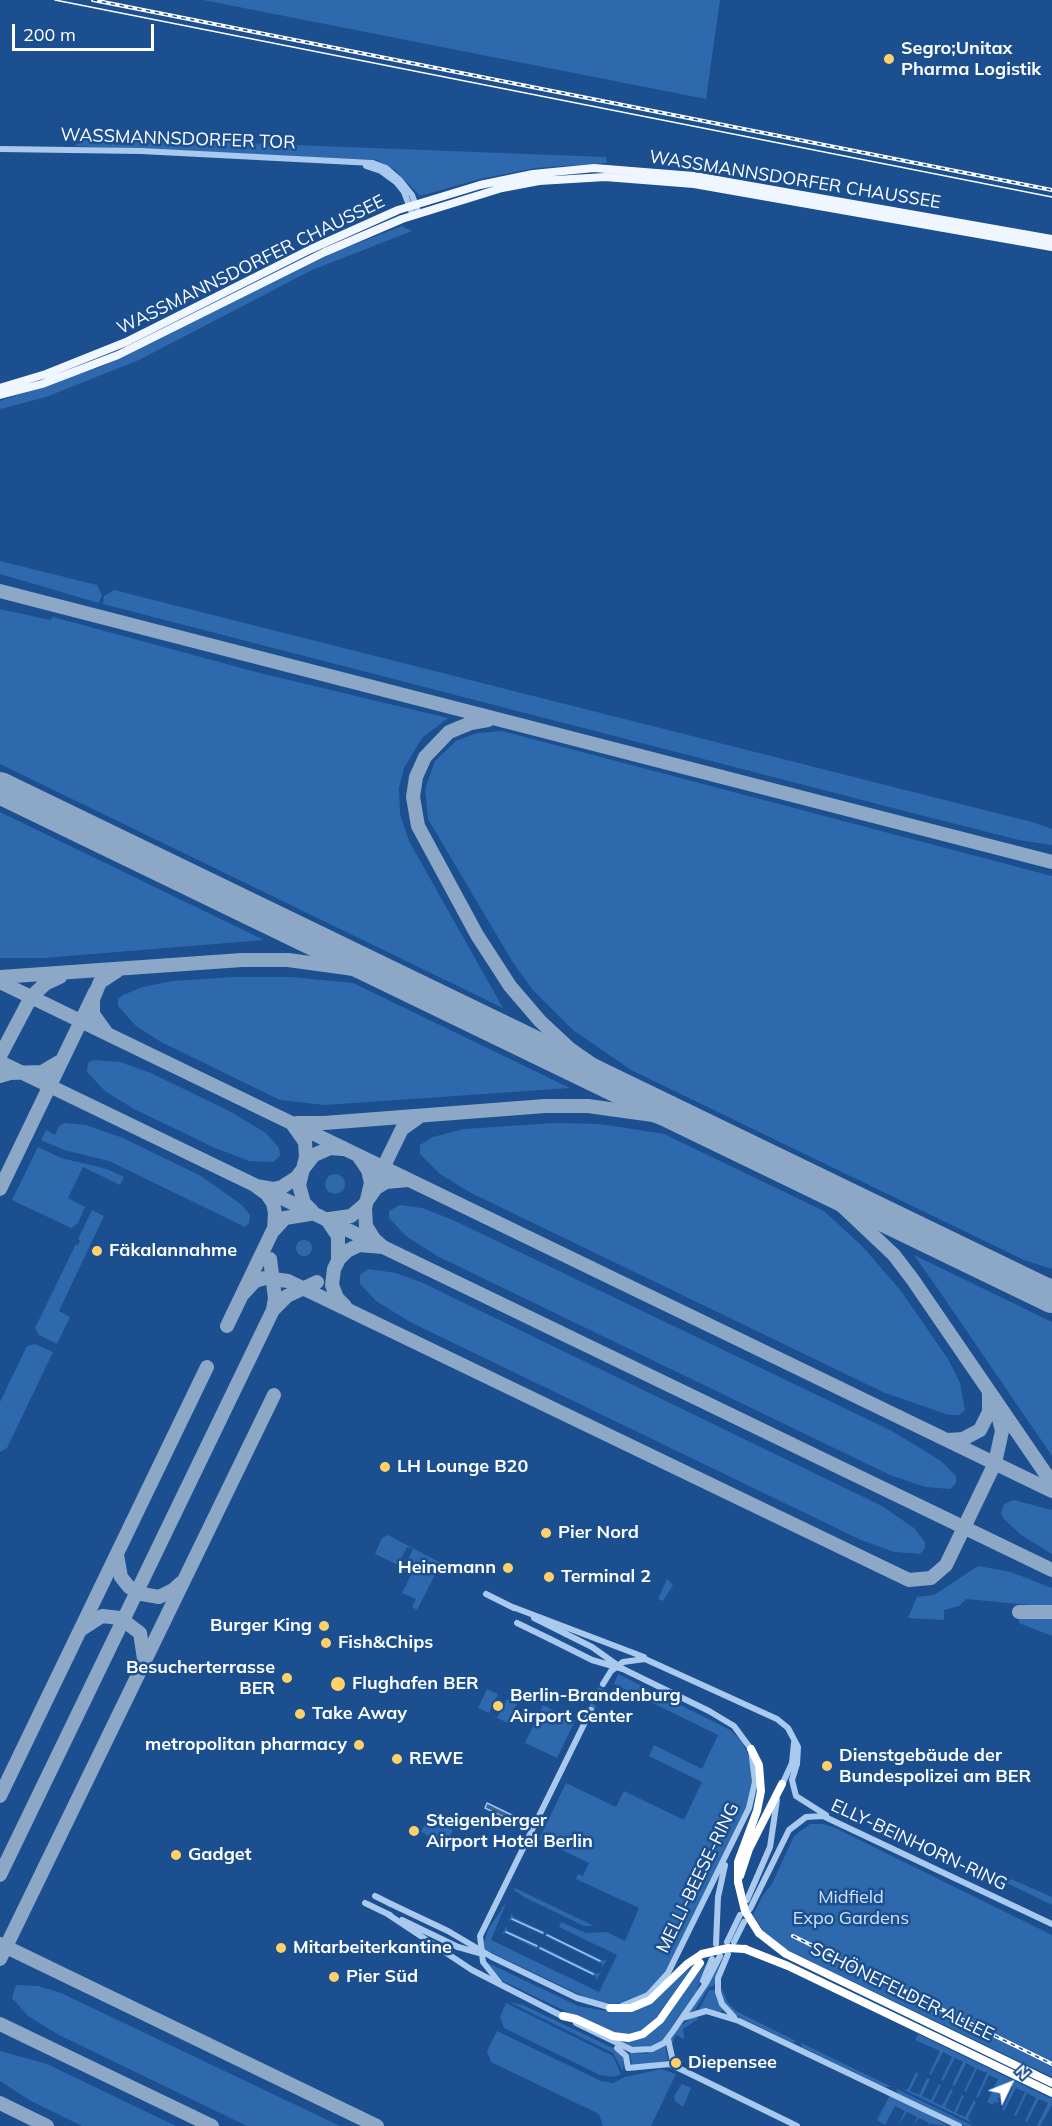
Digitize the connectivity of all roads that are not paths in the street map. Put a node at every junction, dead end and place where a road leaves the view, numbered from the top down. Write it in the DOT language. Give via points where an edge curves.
graph roads {
  1 [pos="0,149"];
  2 [pos="413,206"];
  3 [pos="416,215"];
  4 [pos="1052,239"];
  5 [pos="1052,247"];
  6 [pos="0,388"];
  7 [pos="0,395"];
  8 [pos="486,1594"];
  9 [pos="510,1606"];
  10 [pos="518,1624"];
  11 [pos="650,1660"];
  12 [pos="623,1669"];
  13 [pos="603,1684"];
  14 [pos="591,1710"];
  15 [pos="794,1740"];
  16 [pos="751,1749"];
  17 [pos="782,1784"];
  18 [pos="829,1817"];
  19 [pos="731,1846"];
  20 [pos="738,1882"];
  21 [pos="375,1896"];
  22 [pos="747,1900"];
  23 [pos="365,1903"];
  24 [pos="750,1909"];
  25 [pos="386,1913"];
  26 [pos="740,1915"];
  27 [pos="744,1922"];
  28 [pos="1052,1924"];
  29 [pos="734,1942"];
  30 [pos="723,1949"];
  31 [pos="492,1957"];
  32 [pos="701,1959"];
  33 [pos="712,1959"];
  34 [pos="610,2008"];
  35 [pos="687,2010"];
  36 [pos="552,2011"];
  37 [pos="563,2016"];
  38 [pos="681,2018"];
  39 [pos="739,2021"];
  40 [pos="668,2038"];
  41 [pos="674,2066"];
  42 [pos="1052,2083"];
  43 [pos="1052,2093"];
  44 [pos="797,2126"];
  45 [pos="959,2126"];
  1 -- 2 [label="street, WASSMANNSDORFER TOR" via="141,151 373,163 391,171 405,185"];
  2 -- 3 [label="street, WASSMANNSDORFER TOR"];
  2 -- 4 [label="main road, WASSMANNSDORFER CHAUSSEE" via="480,185 533,174 594,168 645,170"];
  2 -- 6 [label="main road, WASSMANNSDORFER CHAUSSEE" via="311,249 126,342"];
  3 -- 5 [label="main road, WASSMANNSDORFER CHAUSSEE" via="502,188 558,179 605,177 694,184"];
  3 -- 7 [label="main road, WASSMANNSDORFER CHAUSSEE" via="325,252 118,355 42,384"];
  8 -- 9 [label="street"];
  9 -- 11 [label="street"];
  9 -- 12 [label="street, bridge" via="584,1643"];
  10 -- 12 [label="street, bridge" via="592,1660"];
  11 -- 13 [label="street" via="623,1662"];
  11 -- 15 [label="street" via="763,1711 781,1722"];
  12 -- 16 [label="street" via="721,1717"];
  14 -- 36 [label="street" via="480,1936 483,1962 491,1974"];
  15 -- 17 [label="street" via="792,1762"];
  15 -- 18 [label="street" via="798,1755 792,1780 796,1796"];
  16 -- 19 [label="street, MELLI-BEESE-RING" via="754,1793"];
  16 -- 20 [label="highway" via="759,1765 761,1791 738,1862"];
  17 -- 20 [label="highway" via="749,1849"];
  17 -- 22 [label="street" via="770,1847"];
  18 -- 24 [label="street, ELLY-BEINHORN-RING" via="806,1817 792,1826"];
  18 -- 28 [label="street, ELLY-BEINHORN-RING"];
  19 -- 30 [label="street" via="721,1881"];
  19 -- 34 [label="street, MELLI-BEESE-RING" via="662,1983 639,2001"];
  20 -- 42 [label="highway, SCHÖNEFELDER ALLEE, bridge" via="745,1911 759,1933 786,1954"];
  21 -- 31 [label="street, bridge"];
  23 -- 25 [label="street"];
  25 -- 31 [label="street, bridge" via="458,1947"];
  25 -- 36 [label="street" via="472,1970"];
  26 -- 30 [label="street"];
  27 -- 29 [label="street"];
  30 -- 32 [label="highway, SCHÖNEFELDER ALLEE, bridge"];
  30 -- 35 [label="street"];
  30 -- 39 [label="street" via="718,1992 725,2009"];
  30 -- 43 [label="highway, SCHÖNEFELDER ALLEE, bridge" via="745,1949 788,1966"];
  31 -- 34 [label="street" via="577,1998"];
  32 -- 34 [label="highway" via="687,1964 650,2000 631,2008"];
  32 -- 37 [label="highway" via="660,2020 643,2034 613,2036"];
  33 -- 35 [label="street"];
  35 -- 38 [label="street"];
  36 -- 37 [label="street"];
  37 -- 40 [label="street" via="632,2050 652,2049"];
  37 -- 41 [label="street" via="573,2026 621,2050 628,2068 662,2063"];
  38 -- 39 [label="street" via="706,2011"];
  38 -- 40 [label="street"];
  39 -- 45 [label="street"];
  40 -- 41 [label="street"];
  41 -- 44 [label="street"];
}
